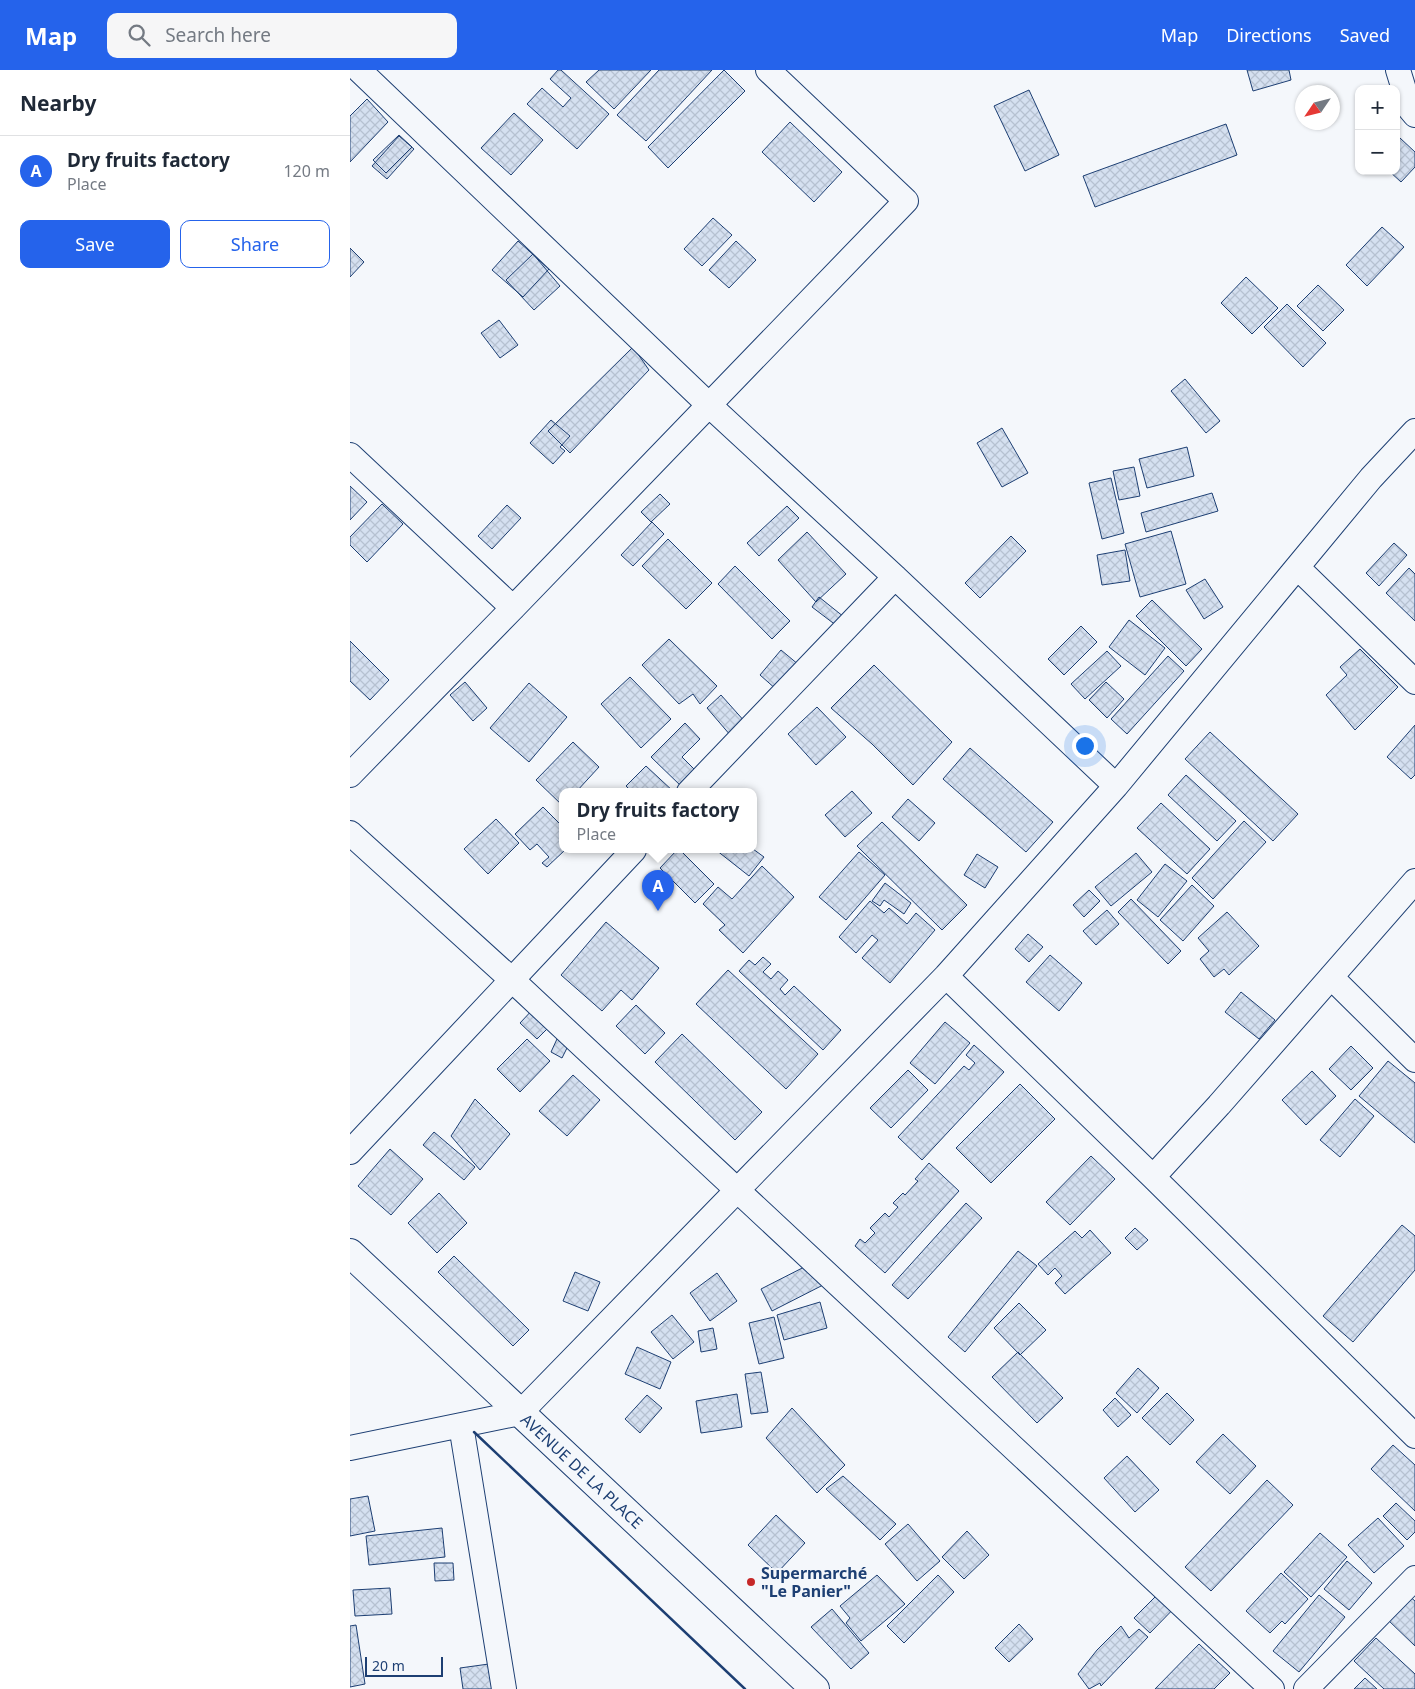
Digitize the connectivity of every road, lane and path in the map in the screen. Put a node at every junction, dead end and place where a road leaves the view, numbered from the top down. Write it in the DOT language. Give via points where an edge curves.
graph roads {
  1 [pos="359,70"];
  2 [pos="768,70"];
  3 [pos="1398,70"];
  4 [pos="1415,115"];
  5 [pos="709,405"];
  6 [pos="1415,431"];
  7 [pos="350,455"];
  8 [pos="1298,568"];
  9 [pos="895,577"];
  10 [pos="513,608"];
  11 [pos="1415,682"];
  12 [pos="350,775"];
  13 [pos="1116,786"];
  14 [pos="693,788"];
  15 [pos="350,833"];
  16 [pos="631,853"];
  17 [pos="1415,881"];
  18 [pos="946,976"];
  19 [pos="1331,977"];
  20 [pos="511,979"];
  21 [pos="1415,1060"];
  22 [pos="350,1152"];
  23 [pos="1153,1177"];
  24 [pos="737,1190"];
  25 [pos="350,1253"];
  26 [pos="520,1412"];
  27 [pos="462,1425"];
  28 [pos="1415,1436"];
  29 [pos="350,1448"];
  30 [pos="1415,1578"];
  31 [pos="504,1689"];
  32 [pos="814,1689"];
  33 [pos="1272,1689"];
  34 [pos="1306,1689"];
  1 -- 5 [label="street"];
  2 -- 5 [label="street" via="906,200"];
  3 -- 4 [label="street" via="1410,109"];
  5 -- 9 [label="street"];
  5 -- 10 [label="street"];
  6 -- 8 [label="street" via="1371,478"];
  7 -- 10 [label="street"];
  8 -- 11 [label="street"];
  8 -- 13 [label="street"];
  9 -- 13 [label="street"];
  9 -- 14 [label="street"];
  10 -- 12 [label="street"];
  13 -- 18 [label="street"];
  15 -- 20 [label="street"];
  16 -- 20 [label="street"];
  17 -- 19 [label="street"];
  18 -- 23 [label="street"];
  18 -- 24 [label="street"];
  19 -- 21 [label="street"];
  19 -- 23 [label="street"];
  20 -- 22 [label="street"];
  20 -- 24 [label="street"];
  23 -- 28 [label="street"];
  24 -- 26 [label="street"];
  24 -- 33 [label="street"];
  25 -- 26 [label="street, AVENUE DE LA PLACE"];
  26 -- 27 [label="street"];
  26 -- 32 [label="street, AVENUE DE LA PLACE"];
  27 -- 29 [label="street"];
  27 -- 31 [label="street"];
  30 -- 34 [label="street"];
}
